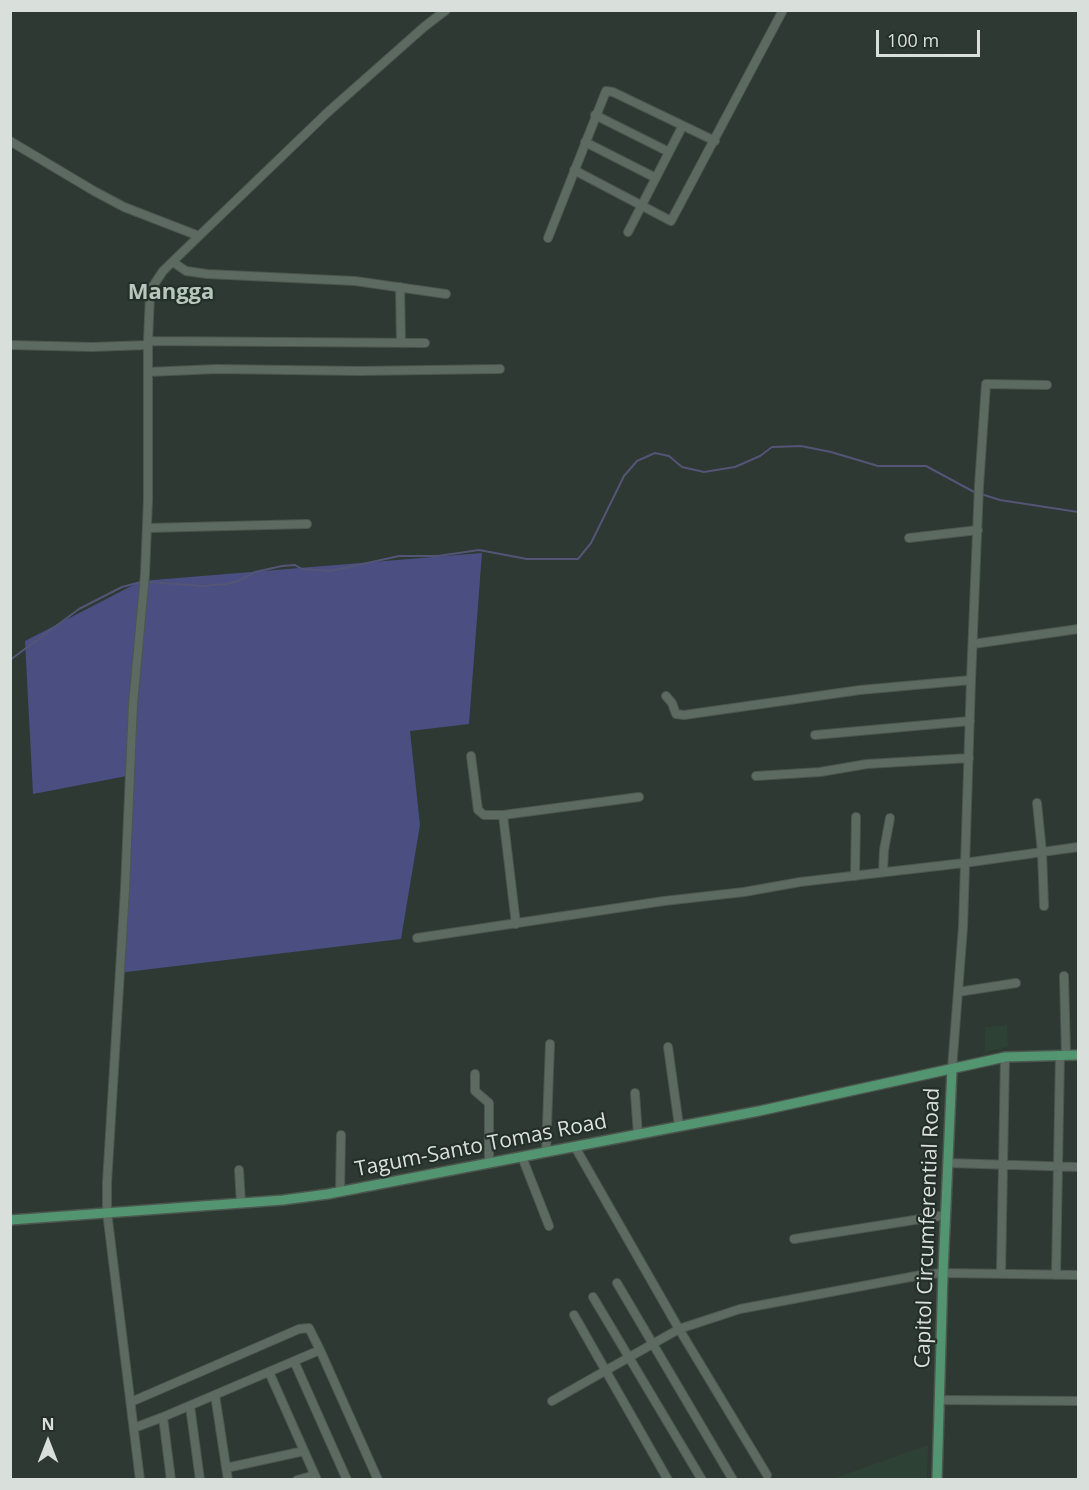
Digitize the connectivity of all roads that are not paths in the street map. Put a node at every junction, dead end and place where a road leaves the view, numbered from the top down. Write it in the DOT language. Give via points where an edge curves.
graph roads {
  1 [pos="446,10"];
  2 [pos="783,10"];
  3 [pos="595,115"];
  4 [pos="682,127"];
  5 [pos="10,141"];
  6 [pos="715,141"];
  7 [pos="585,142"];
  8 [pos="669,152"];
  9 [pos="574,170"];
  10 [pos="656,178"];
  11 [pos="642,206"];
  12 [pos="628,232"];
  13 [pos="199,236"];
  14 [pos="548,238"];
  15 [pos="172,262"];
  16 [pos="400,287"];
  17 [pos="446,294"];
  18 [pos="148,343"];
  19 [pos="401,343"];
  20 [pos="425,343"];
  21 [pos="10,345"];
  22 [pos="500,369"];
  23 [pos="148,372"];
  24 [pos="1047,385"];
  25 [pos="307,524"];
  26 [pos="148,528"];
  27 [pos="978,530"];
  28 [pos="909,538"];
  29 [pos="1078,629"];
  30 [pos="973,644"];
  31 [pos="971,680"];
  32 [pos="666,696"];
  33 [pos="970,720"];
  34 [pos="815,735"];
  35 [pos="471,756"];
  36 [pos="969,758"];
  37 [pos="756,776"];
  38 [pos="639,796"];
  39 [pos="1037,803"];
  40 [pos="503,815"];
  41 [pos="856,817"];
  42 [pos="890,818"];
  43 [pos="1078,847"];
  44 [pos="1042,852"];
  45 [pos="964,863"];
  46 [pos="883,872"];
  47 [pos="855,876"];
  48 [pos="1044,906"];
  49 [pos="516,924"];
  50 [pos="417,938"];
  51 [pos="1064,976"];
  52 [pos="1016,983"];
  53 [pos="958,992"];
  54 [pos="550,1044"];
  55 [pos="668,1047"];
  56 [pos="1063,1055"];
  57 [pos="1078,1055"];
  58 [pos="1005,1057"];
  59 [pos="952,1069"];
  60 [pos="475,1074"];
  61 [pos="635,1093"];
  62 [pos="679,1126"];
  63 [pos="340,1135"];
  64 [pos="638,1135"];
  65 [pos="575,1147"];
  66 [pos="546,1152"];
  67 [pos="522,1157"];
  68 [pos="489,1163"];
  69 [pos="948,1163"];
  70 [pos="1003,1165"];
  71 [pos="1058,1166"];
  72 [pos="1078,1167"];
  73 [pos="239,1170"];
  74 [pos="340,1191"];
  75 [pos="241,1203"];
  76 [pos="107,1212"];
  77 [pos="946,1215"];
  78 [pos="10,1220"];
  79 [pos="549,1226"];
  80 [pos="794,1239"];
  81 [pos="943,1273"];
  82 [pos="1000,1274"];
  83 [pos="1056,1275"];
  84 [pos="1078,1275"];
  85 [pos="617,1283"];
  86 [pos="593,1297"];
  87 [pos="574,1315"];
  88 [pos="679,1329"];
  89 [pos="653,1344"];
  90 [pos="320,1350"];
  91 [pos="629,1357"];
  92 [pos="294,1361"];
  93 [pos="605,1370"];
  94 [pos="269,1372"];
  95 [pos="215,1395"];
  96 [pos="939,1400"];
  97 [pos="552,1401"];
  98 [pos="1078,1401"];
  99 [pos="130,1402"];
  100 [pos="190,1406"];
  101 [pos="163,1418"];
  102 [pos="134,1428"];
  103 [pos="304,1451"];
  104 [pos="226,1468"];
  105 [pos="767,1475"];
  106 [pos="316,1477"];
  107 [pos="140,1479"];
  108 [pos="171,1479"];
  109 [pos="200,1479"];
  110 [pos="228,1479"];
  111 [pos="297,1479"];
  112 [pos="347,1479"];
  113 [pos="378,1479"];
  114 [pos="668,1479"];
  115 [pos="702,1479"];
  116 [pos="733,1479"];
  117 [pos="937,1479"];
  1 -- 13 [label="street" via="328,112"];
  2 -- 6 [label="street"];
  3 -- 4 [label="street" via="603,93 609,91"];
  3 -- 7 [label="street"];
  3 -- 8 [label="street"];
  4 -- 6 [label="street"];
  4 -- 8 [label="street"];
  5 -- 13 [label="street" via="124,207"];
  6 -- 11 [label="street" via="671,221"];
  7 -- 9 [label="street"];
  7 -- 10 [label="street"];
  8 -- 10 [label="street"];
  9 -- 11 [label="street"];
  9 -- 14 [label="street"];
  10 -- 11 [label="street"];
  11 -- 12 [label="street"];
  13 -- 15 [label="street"];
  15 -- 16 [label="street" via="186,271 207,274"];
  15 -- 18 [label="street" via="153,286"];
  16 -- 17 [label="street"];
  16 -- 19 [label="street"];
  18 -- 19 [label="street"];
  18 -- 21 [label="street" via="92,347"];
  18 -- 23 [label="street"];
  19 -- 20 [label="street"];
  22 -- 23 [label="street"];
  23 -- 26 [label="street"];
  24 -- 27 [label="street" via="986,384"];
  25 -- 26 [label="street"];
  26 -- 76 [label="street" via="133,704"];
  27 -- 28 [label="street"];
  27 -- 30 [label="street"];
  29 -- 30 [label="street"];
  30 -- 31 [label="street"];
  31 -- 32 [label="street" via="860,690 684,715 676,714"];
  31 -- 33 [label="street"];
  33 -- 34 [label="street"];
  33 -- 36 [label="street"];
  35 -- 40 [label="street" via="478,810 484,815"];
  36 -- 37 [label="street"];
  36 -- 45 [label="street"];
  38 -- 40 [label="street"];
  39 -- 44 [label="street"];
  40 -- 49 [label="street"];
  41 -- 47 [label="street"];
  42 -- 46 [label="street"];
  43 -- 44 [label="street"];
  44 -- 45 [label="street"];
  44 -- 48 [label="street"];
  45 -- 46 [label="street"];
  45 -- 53 [label="street"];
  46 -- 47 [label="street"];
  47 -- 49 [label="street"];
  49 -- 50 [label="street"];
  51 -- 56 [label="street"];
  52 -- 53 [label="street"];
  53 -- 59 [label="street"];
  54 -- 66 [label="street"];
  55 -- 62 [label="street"];
  56 -- 57 [label="main road, Capitol Circumferential Road"];
  56 -- 58 [label="main road, Capitol Circumferential Road"];
  56 -- 71 [label="street"];
  58 -- 59 [label="main road, Capitol Circumferential Road"];
  58 -- 70 [label="street"];
  59 -- 62 [label="main road, Tagum-Santo Tomas Road"];
  59 -- 69 [label="main road, Capitol Circumferential Road"];
  60 -- 68 [label="street" via="475,1091 489,1103"];
  61 -- 64 [label="street"];
  62 -- 64 [label="main road, Tagum-Santo Tomas Road"];
  63 -- 74 [label="street"];
  64 -- 65 [label="main road, Tagum-Santo Tomas Road"];
  65 -- 66 [label="main road, Tagum-Santo Tomas Road"];
  65 -- 88 [label="street"];
  66 -- 67 [label="main road, Tagum-Santo Tomas Road"];
  67 -- 68 [label="main road, Tagum-Santo Tomas Road"];
  67 -- 79 [label="street"];
  68 -- 74 [label="main road, Tagum-Santo Tomas Road"];
  69 -- 70 [label="street"];
  69 -- 77 [label="main road, Capitol Circumferential Road"];
  70 -- 71 [label="street"];
  70 -- 82 [label="street"];
  71 -- 72 [label="street"];
  71 -- 83 [label="street"];
  73 -- 75 [label="street"];
  74 -- 75 [label="main road, Tagum-Santo Tomas Road"];
  75 -- 76 [label="main road, Tagum-Santo Tomas Road"];
  76 -- 78 [label="main road, Tagum-Santo Tomas Road"];
  76 -- 99 [label="street"];
  77 -- 80 [label="street"];
  77 -- 81 [label="main road, Capitol Circumferential Road"];
  81 -- 82 [label="street"];
  81 -- 88 [label="street" via="740,1309"];
  81 -- 96 [label="main road, Capitol Circumferential Road"];
  82 -- 83 [label="street"];
  83 -- 84 [label="street"];
  85 -- 89 [label="street"];
  86 -- 91 [label="street"];
  87 -- 93 [label="street"];
  88 -- 89 [label="street"];
  88 -- 105 [label="street"];
  89 -- 91 [label="street"];
  89 -- 116 [label="street"];
  90 -- 92 [label="street"];
  90 -- 99 [label="street" via="309,1328 299,1329"];
  90 -- 113 [label="street"];
  91 -- 93 [label="street"];
  91 -- 115 [label="street"];
  92 -- 94 [label="street"];
  92 -- 112 [label="street"];
  93 -- 97 [label="street"];
  93 -- 114 [label="street"];
  94 -- 95 [label="street"];
  94 -- 103 [label="street"];
  95 -- 100 [label="street"];
  95 -- 104 [label="street"];
  96 -- 98 [label="street"];
  96 -- 117 [label="main road, Capitol Circumferential Road"];
  99 -- 102 [label="street"];
  100 -- 101 [label="street"];
  100 -- 109 [label="street"];
  101 -- 102 [label="street"];
  101 -- 108 [label="street"];
  102 -- 107 [label="street"];
  103 -- 104 [label="street"];
  103 -- 106 [label="street"];
  104 -- 110 [label="street"];
  106 -- 111 [label="street"];
}
